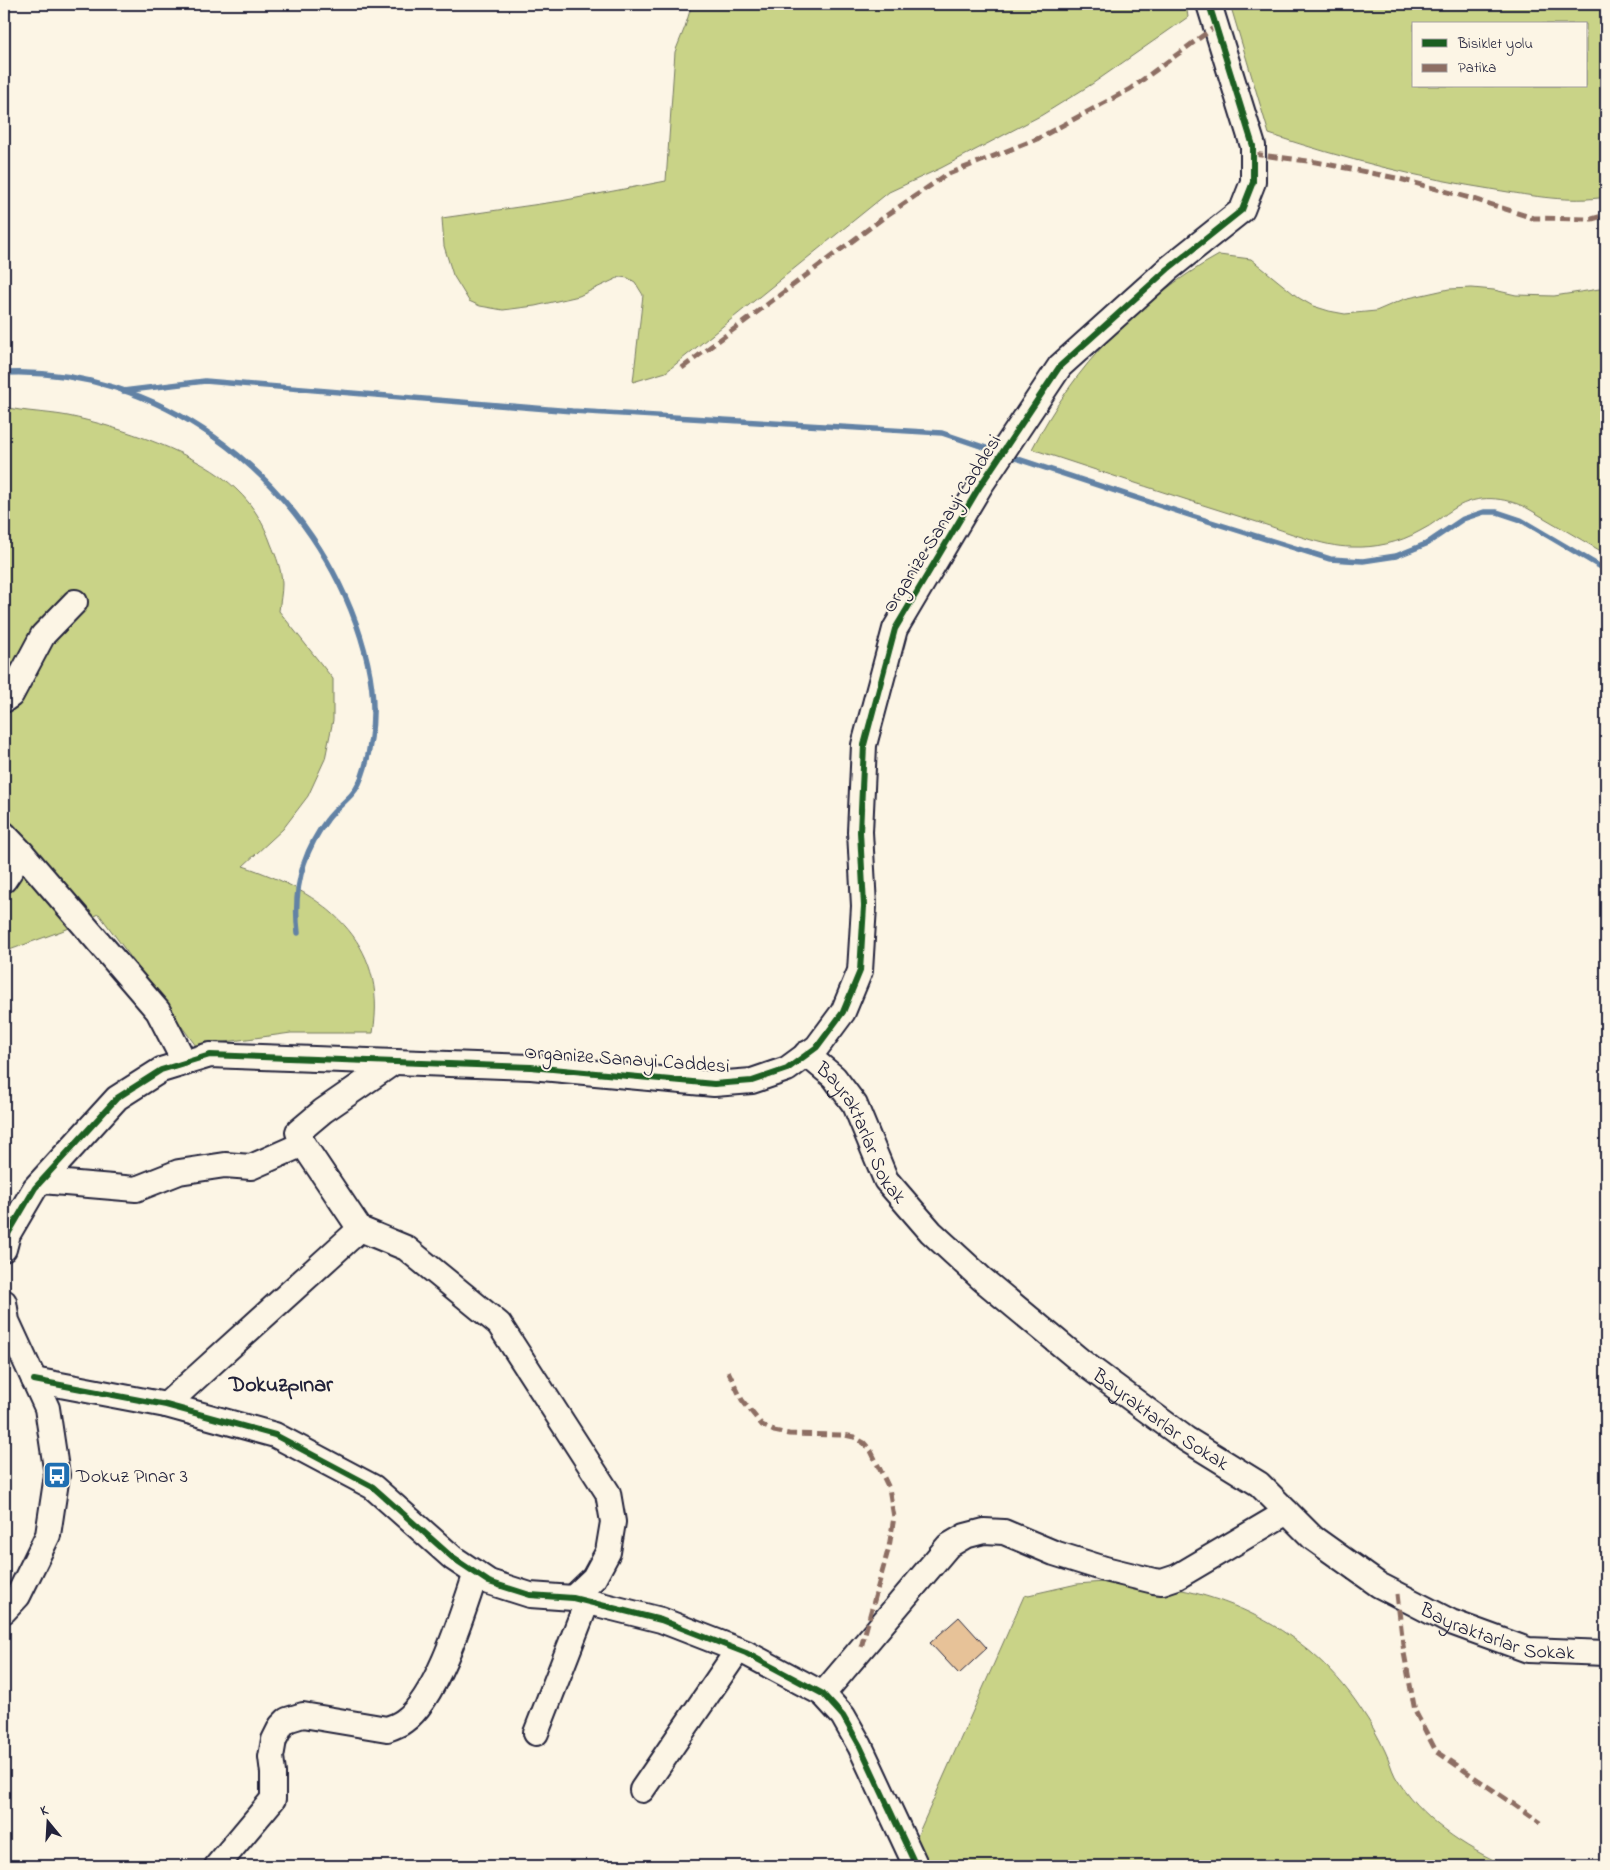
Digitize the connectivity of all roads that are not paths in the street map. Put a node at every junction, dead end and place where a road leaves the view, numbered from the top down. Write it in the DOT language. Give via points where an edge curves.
graph roads {
  1 [pos="1208,4"];
  2 [pos="75,602"];
  3 [pos="4,700"];
  4 [pos="4,834"];
  5 [pos="22,852"];
  6 [pos="4,880"];
  7 [pos="806,1054"];
  8 [pos="394,1062"];
  9 [pos="185,1063"];
  10 [pos="303,1144"];
  11 [pos="42,1181"];
  12 [pos="360,1229"];
  13 [pos="4,1249"];
  14 [pos="4,1302"];
  15 [pos="34,1380"];
  16 [pos="166,1405"];
  17 [pos="1287,1512"];
  18 [pos="476,1573"];
  19 [pos="580,1600"];
  20 [pos="4,1610"];
  21 [pos="738,1650"];
  22 [pos="1606,1654"];
  23 [pos="824,1694"];
  24 [pos="536,1733"];
  25 [pos="642,1790"];
  26 [pos="217,1866"];
  27 [pos="916,1866"];
  1 -- 7 [label="street, Organize Sanayi Caddesi" via="1253,146 1252,182 1242,210 1168,269 1060,366 980,486 895,629 864,745 860,832 864,906 860,971 843,1012 817,1047"];
  2 -- 3 [label="street" via="43,635 11,695"];
  4 -- 5 [label="street"];
  5 -- 6 [label="street"];
  5 -- 9 [label="street" via="158,1011"];
  7 -- 8 [label="street, Organize Sanayi Caddesi" via="786,1069 752,1081 714,1084 531,1067"];
  7 -- 17 [label="street, Bayraktarlar Sokak" via="834,1077 855,1105 886,1180 930,1232 1082,1362 1186,1438 1259,1484"];
  8 -- 9 [label="street, Organize Sanayi Caddesi" via="210,1055"];
  8 -- 10 [label="street" via="298,1132"];
  9 -- 11 [label="street, Organize Sanayi Caddesi" via="161,1070 117,1098"];
  10 -- 11 [label="street" via="251,1167 225,1165 179,1172 136,1189"];
  10 -- 12 [label="street"];
  11 -- 13 [label="street, Organize Sanayi Caddesi" via="8,1234"];
  12 -- 16 [label="street"];
  12 -- 19 [label="street" via="406,1248 499,1324 608,1494 613,1522 608,1552"];
  14 -- 15 [label="street" via="7,1321"];
  15 -- 16 [label="street"];
  15 -- 20 [label="street" via="47,1408 57,1476 48,1536 18,1596"];
  16 -- 18 [label="street" via="275,1435 373,1487 453,1558"];
  17 -- 22 [label="street, Bayraktarlar Sokak" via="1313,1538 1379,1584 1451,1622 1528,1650"];
  17 -- 23 [label="street" via="1177,1577 1162,1582 1105,1570 1004,1532 984,1531 965,1536 948,1546"];
  18 -- 19 [label="street" via="489,1582 530,1596"];
  18 -- 26 [label="street" via="441,1668 421,1704 406,1720 387,1729 303,1715 287,1720 274,1740 271,1756 273,1799"];
  19 -- 21 [label="street" via="661,1620"];
  19 -- 24 [label="street"];
  21 -- 23 [label="street"];
  21 -- 25 [label="street"];
  23 -- 27 [label="street" via="843,1716 860,1746"];
}
